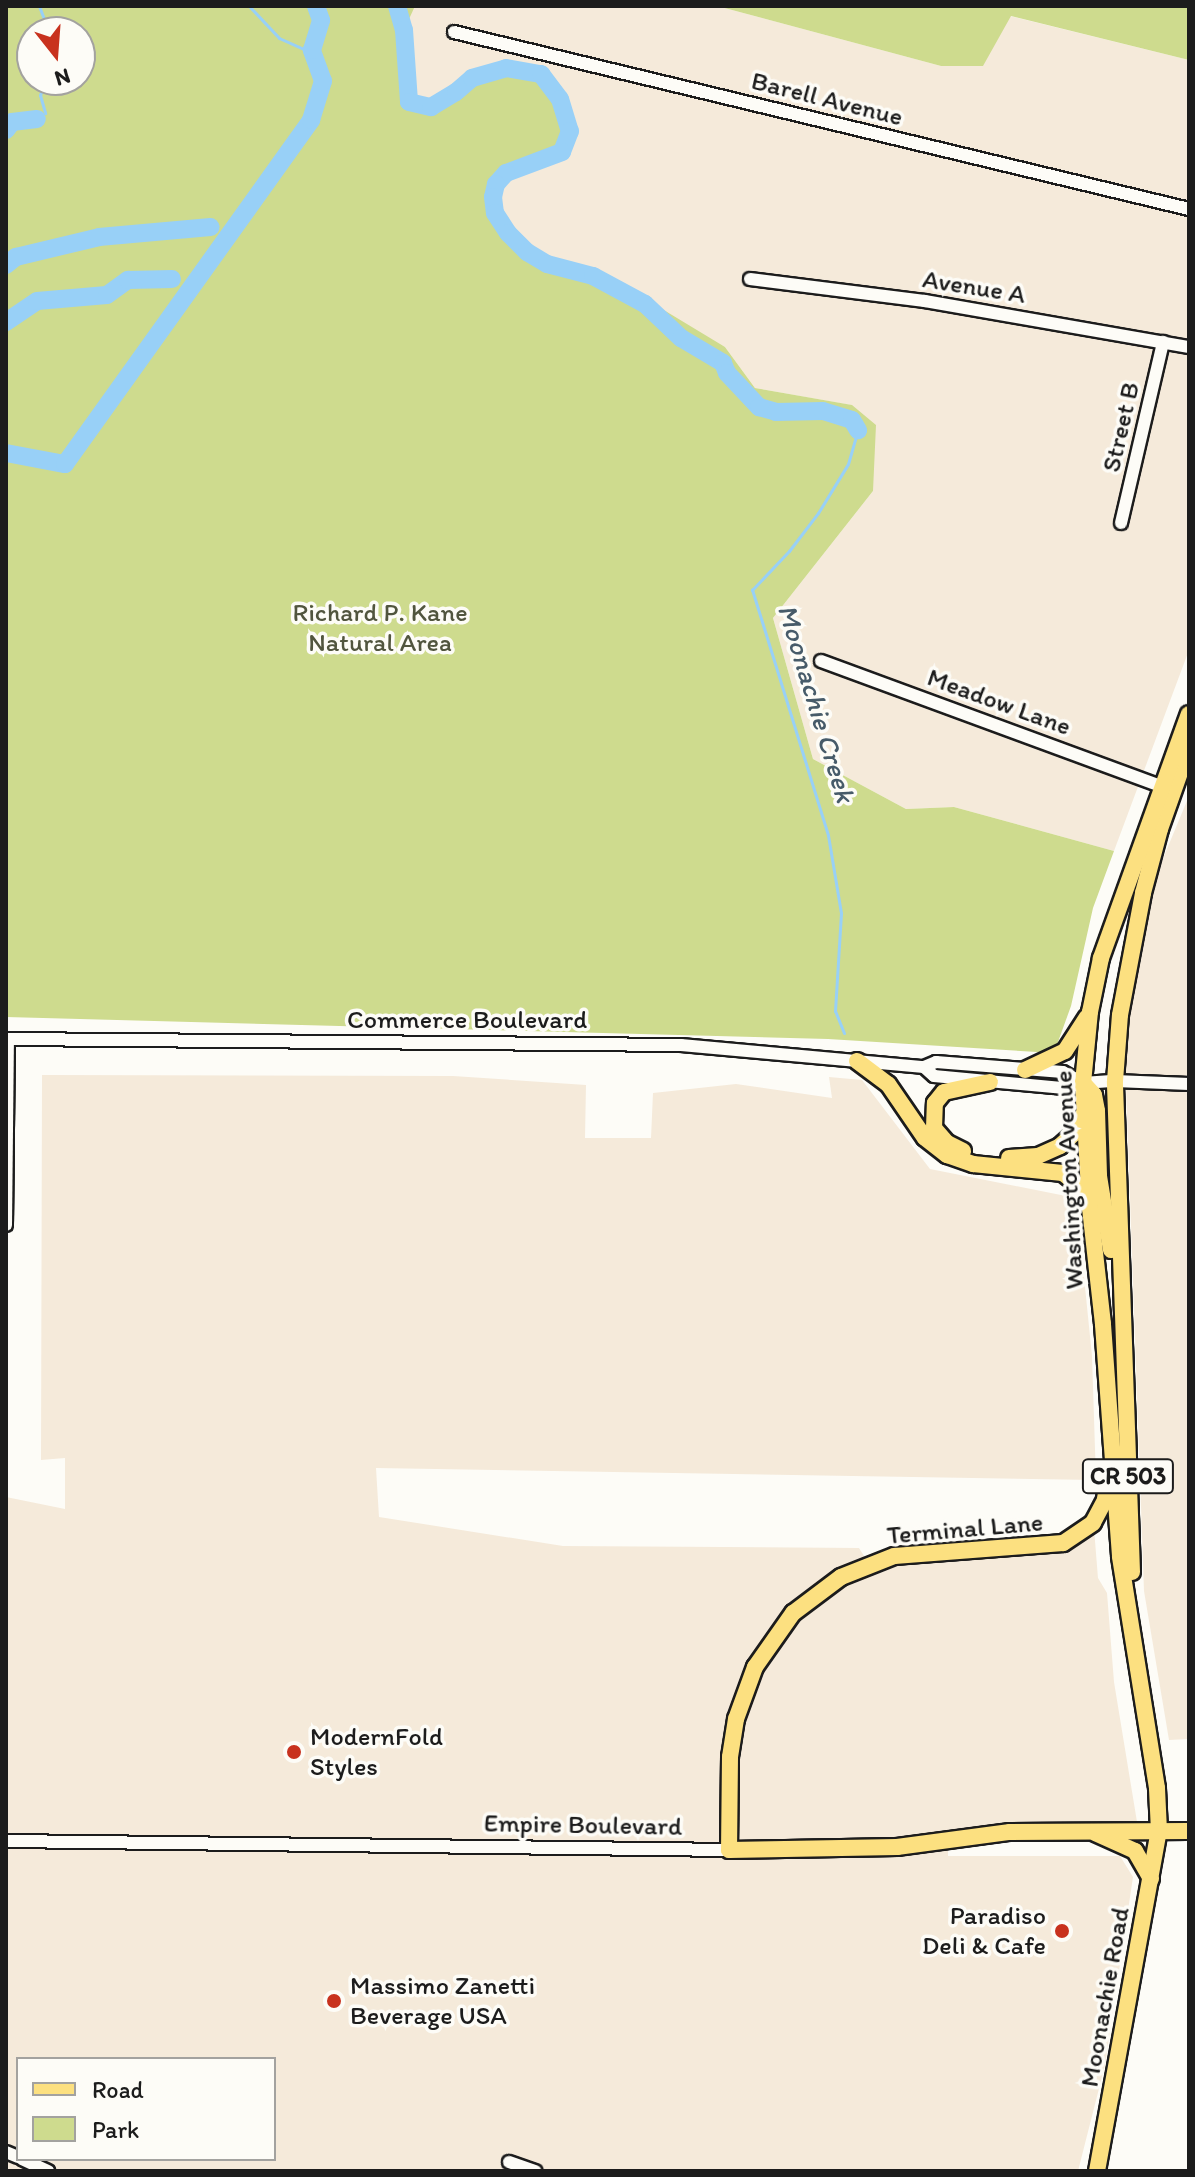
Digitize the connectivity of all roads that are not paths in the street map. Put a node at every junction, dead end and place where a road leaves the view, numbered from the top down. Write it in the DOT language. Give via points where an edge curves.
graph roads {
  1 [pos="454,32"];
  2 [pos="1189,209"];
  3 [pos="750,279"];
  4 [pos="1163,342"];
  5 [pos="1189,347"];
  6 [pos="1121,523"];
  7 [pos="821,661"];
  8 [pos="1189,714"];
  9 [pos="1189,747"];
  10 [pos="1161,786"];
  11 [pos="1090,1012"];
  12 [pos="857,1061"];
  13 [pos="924,1067"];
  14 [pos="1025,1070"];
  15 [pos="1115,1081"];
  16 [pos="990,1082"];
  17 [pos="1083,1083"];
  18 [pos="1189,1084"];
  19 [pos="1084,1114"];
  20 [pos="1090,1208"];
  21 [pos="6,1225"];
  22 [pos="1120,1295"];
  23 [pos="1113,1454"];
  24 [pos="1136,1658"];
  25 [pos="1087,1830"];
  26 [pos="1159,1831"];
  27 [pos="1189,1831"];
  28 [pos="6,1841"];
  29 [pos="729,1850"];
  30 [pos="1151,1881"];
  31 [pos="26,2161"];
  32 [pos="509,2162"];
  33 [pos="48,2171"];
  34 [pos="535,2171"];
  35 [pos="1097,2171"];
  1 -- 2 [label="street, Barell Avenue"];
  3 -- 4 [label="street, Avenue A" via="925,301"];
  4 -- 5 [label="street, Avenue A"];
  4 -- 6 [label="street, Street B"];
  7 -- 10 [label="street, Meadow Lane"];
  8 -- 10 [label="main road, Washington Avenue / CR 503"];
  9 -- 15 [label="main road, Washington Avenue / CR 503" via="1143,893 1120,1015"];
  10 -- 11 [label="main road, Washington Avenue / CR 503" via="1101,958"];
  11 -- 14 [label="main road" via="1065,1051"];
  11 -- 17 [label="main road, Washington Avenue / CR 503"];
  12 -- 13 [label="street, Commerce Boulevard"];
  12 -- 20 [label="main road" via="888,1084 925,1138 947,1155 973,1164 1063,1173 1078,1185"];
  12 -- 21 [label="street, Commerce Boulevard" via="681,1045 8,1039"];
  13 -- 14 [label="street, Commerce Boulevard" via="936,1062"];
  13 -- 16 [label="street, Commerce Boulevard" via="934,1076"];
  14 -- 17 [label="street, Commerce Boulevard" via="1063,1072"];
  15 -- 17 [label="street"];
  15 -- 18 [label="street"];
  15 -- 22 [label="main road, Washington Avenue / CR 503"];
  16 -- 17 [label="street, Commerce Boulevard" via="1064,1088"];
  16 -- 19 [label="main road" via="944,1092 935,1103 934,1128 947,1143 969,1154 1038,1156 1078,1130"];
  17 -- 19 [label="main road, Washington Avenue / CR 503"];
  17 -- 22 [label="main road" via="1094,1095 1097,1111 1099,1176"];
  19 -- 20 [label="main road, Washington Avenue / CR 503"];
  20 -- 23 [label="main road, Washington Avenue / CR 503"];
  22 -- 24 [label="main road, Washington Avenue / CR 503"];
  23 -- 24 [label="main road, Washington Avenue / CR 503" via="1120,1556"];
  23 -- 29 [label="main road, Terminal Lane" via="1100,1512 1074,1538 1051,1546 894,1556 830,1583 793,1613 755,1667 736,1719"];
  24 -- 26 [label="main road, Washington Avenue / CR 503"];
  25 -- 26 [label="main road, Empire Boulevard"];
  25 -- 29 [label="main road, Empire Boulevard" via="1010,1832 897,1847"];
  25 -- 30 [label="main road" via="1135,1851"];
  26 -- 27 [label="main road, Empire Boulevard"];
  26 -- 30 [label="main road, Moonachie Road / CR 503"];
  28 -- 29 [label="street, Empire Boulevard"];
  30 -- 35 [label="main road, Moonachie Road / CR 503"];
  31 -- 33 [label="street"];
  32 -- 34 [label="street"];
}
